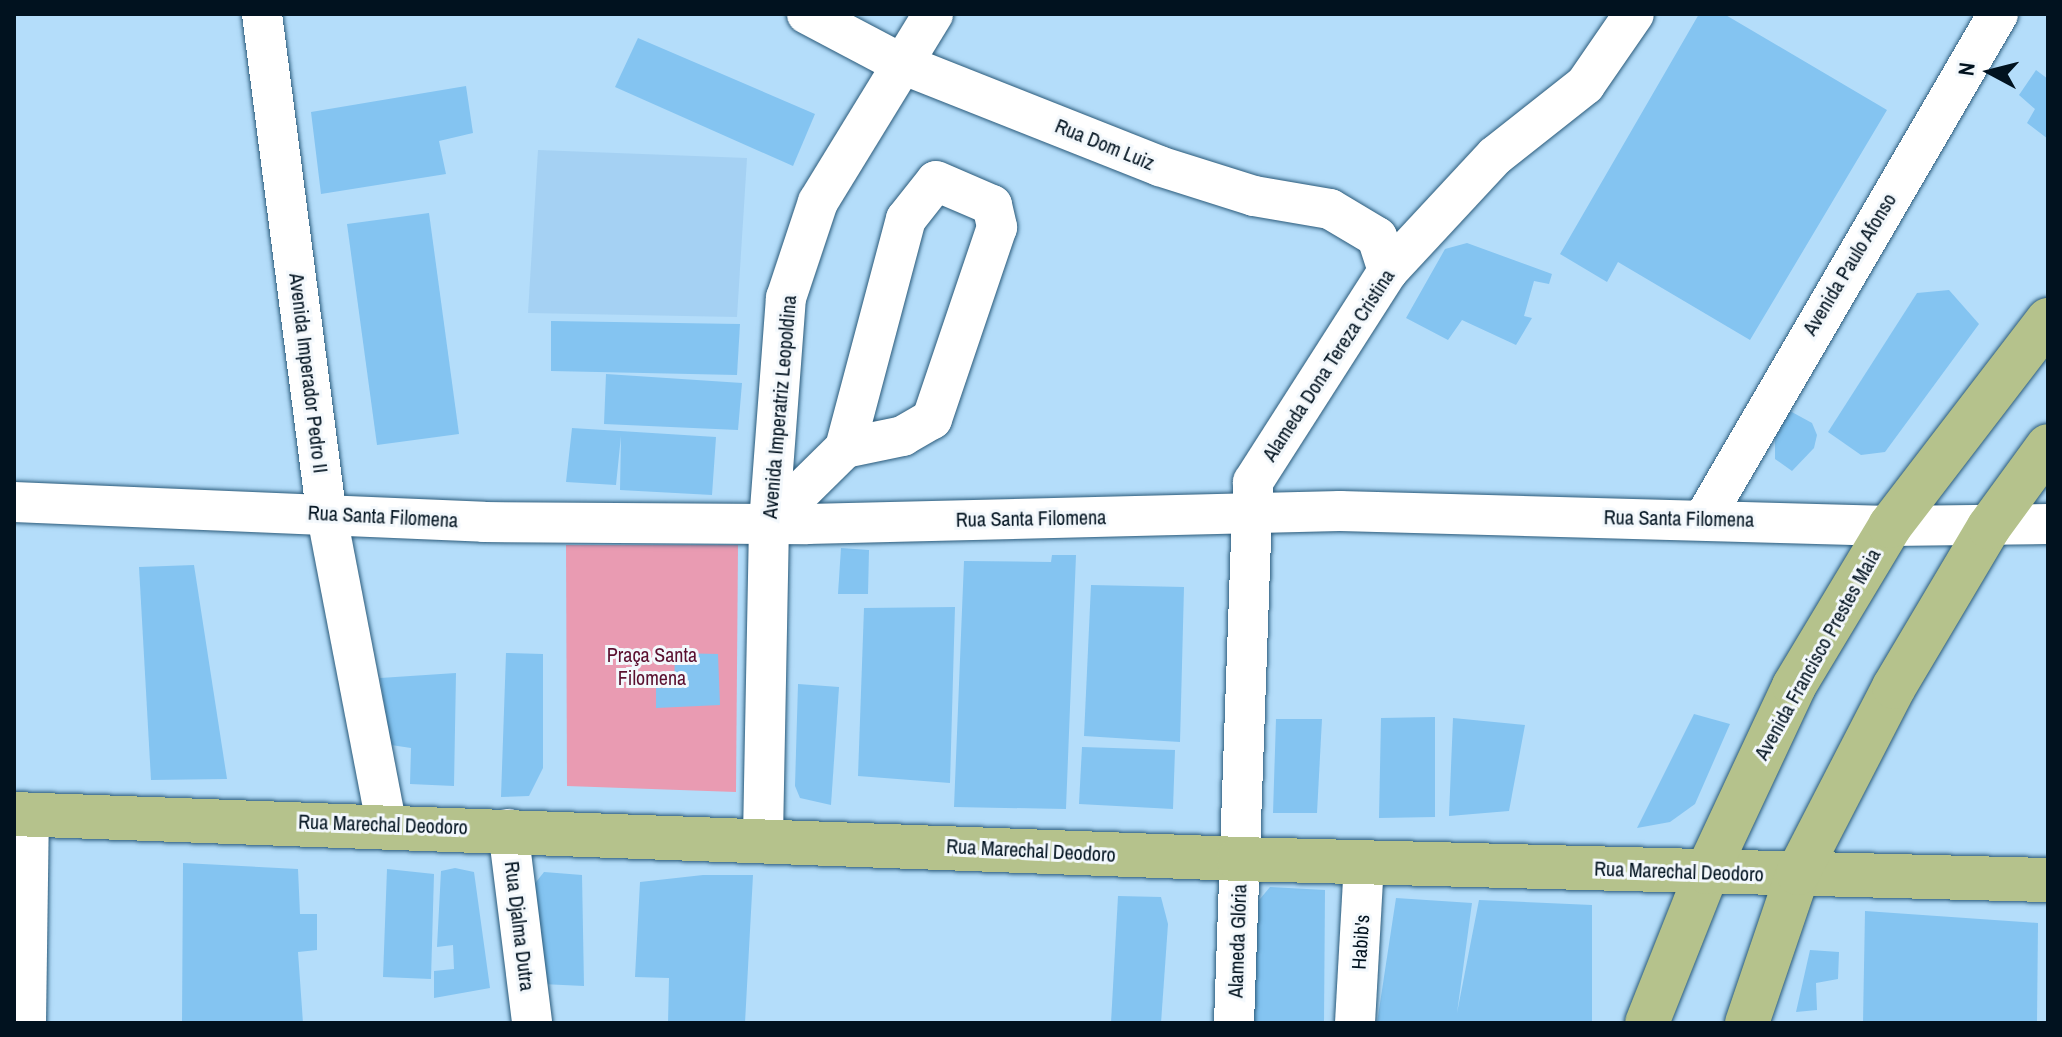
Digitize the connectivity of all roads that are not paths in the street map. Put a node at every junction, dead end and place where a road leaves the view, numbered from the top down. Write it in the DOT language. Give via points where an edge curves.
graph roads {
  1 [pos="262,14"];
  2 [pos="807,14"];
  3 [pos="933,14"];
  4 [pos="1998,14"];
  5 [pos="1624,17"];
  6 [pos="902,64"];
  7 [pos="1388,271"];
  8 [pos="2048,320"];
  9 [pos="2048,446"];
  10 [pos="845,448"];
  11 [pos="14,502"];
  12 [pos="326,511"];
  13 [pos="1247,514"];
  14 [pos="1705,517"];
  15 [pos="769,523"];
  16 [pos="2048,524"];
  17 [pos="1890,526"];
  18 [pos="1989,527"];
  19 [pos="22,814"];
  20 [pos="386,823"];
  21 [pos="508,829"];
  22 [pos="763,837"];
  23 [pos="1239,859"];
  24 [pos="1364,861"];
  25 [pos="1707,872"];
  26 [pos="1798,873"];
  27 [pos="2048,880"];
  28 [pos="26,1023"];
  29 [pos="532,1023"];
  30 [pos="1234,1023"];
  31 [pos="1355,1023"];
  32 [pos="1647,1023"];
  33 [pos="1747,1023"];
  1 -- 12 [label="street, Avenida Imperador Pedro II"];
  2 -- 6 [label="street, Rua Dom Luiz"];
  3 -- 6 [label="street, Avenida Imperatriz Leopoldina"];
  4 -- 14 [label="street, Avenida Paulo Afonso"];
  5 -- 7 [label="street, Alameda Dona Tereza Cristina" via="1585,85 1495,156"];
  6 -- 7 [label="street, Rua Dom Luiz" via="1159,166 1254,196 1330,209 1377,237"];
  6 -- 15 [label="street, Avenida Imperatriz Leopoldina" via="818,202 796,260 786,298"];
  7 -- 13 [label="street, Alameda Dona Tereza Cristina" via="1265,459"];
  8 -- 17 [label="main road, Avenida Francisco Prestes Maia"];
  9 -- 18 [label="main road"];
  10 -- 10 [label="street" via="906,219 936,181 992,205 997,227 932,419 903,436"];
  10 -- 15 [label="street"];
  11 -- 12 [label="street, Rua Santa Filomena"];
  12 -- 15 [label="street, Rua Santa Filomena" via="484,522"];
  12 -- 20 [label="street, Avenida Imperador Pedro II"];
  13 -- 14 [label="street, Rua Santa Filomena" via="1338,524"];
  13 -- 15 [label="street, Rua Santa Filomena"];
  13 -- 23 [label="street, Alameda Dona Tereza Cristina"];
  14 -- 17 [label="street, Rua Santa Filomena"];
  15 -- 22 [label="street, Avenida Imperatriz Leopoldina"];
  16 -- 18 [label="street, Rua Santa Filomena"];
  17 -- 18 [label="street, Rua Santa Filomena"];
  17 -- 25 [label="main road, Avenida Francisco Prestes Maia" via="1794,686"];
  18 -- 26 [label="main road" via="1894,687"];
  19 -- 20 [label="main road, Rua Marechal Deodoro"];
  19 -- 28 [label="street"];
  20 -- 21 [label="main road, Rua Marechal Deodoro"];
  21 -- 22 [label="main road, Rua Marechal Deodoro"];
  21 -- 29 [label="street, Rua Djalma Dutra"];
  22 -- 23 [label="main road, Rua Marechal Deodoro"];
  23 -- 24 [label="main road, Rua Marechal Deodoro"];
  23 -- 30 [label="street, Alameda Glória"];
  24 -- 25 [label="main road, Rua Marechal Deodoro"];
  24 -- 31 [label="street, Habib's"];
  25 -- 26 [label="main road, Rua Marechal Deodoro"];
  25 -- 32 [label="main road, Avenida Francisco Prestes Maia"];
  26 -- 27 [label="main road, Rua Marechal Deodoro"];
  26 -- 33 [label="main road"];
}
